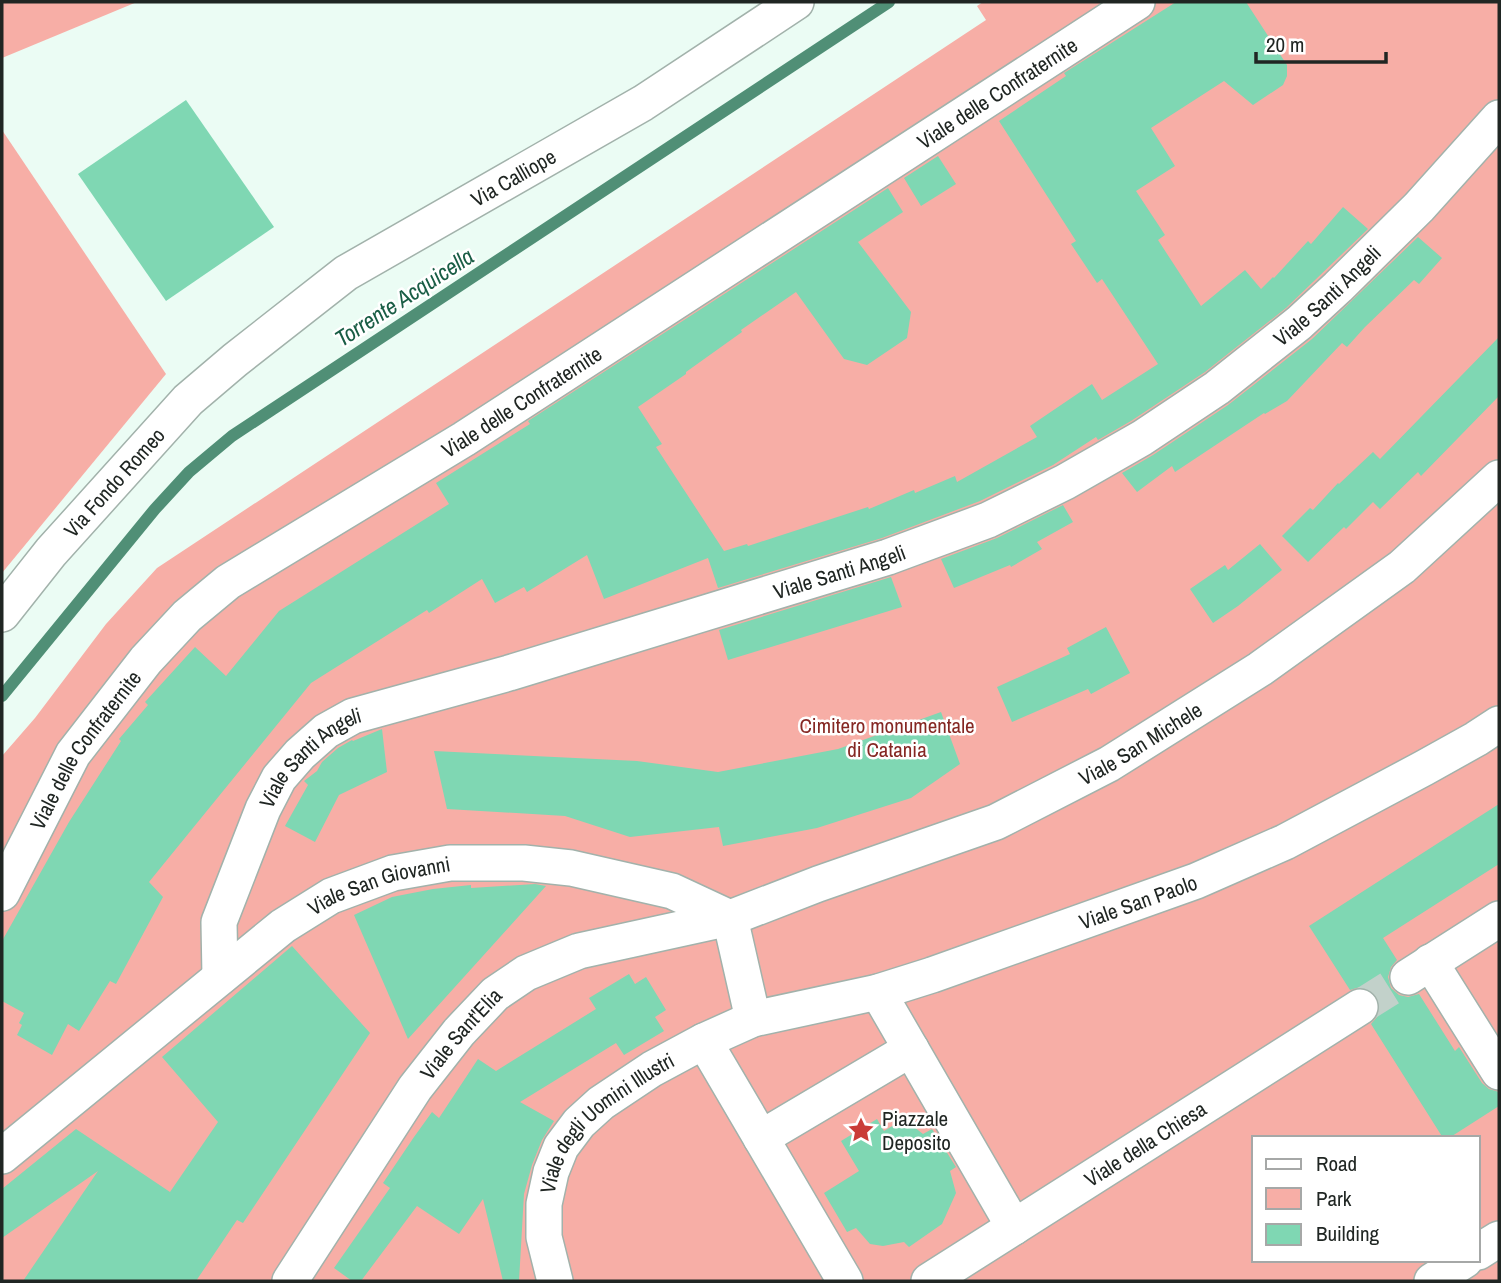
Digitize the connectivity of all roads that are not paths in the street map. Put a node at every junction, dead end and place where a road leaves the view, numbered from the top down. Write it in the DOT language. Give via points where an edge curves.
graph roads {
  1 [pos="796,2"];
  2 [pos="1138,2"];
  3 [pos="1499,118"];
  4 [pos="235,360"];
  5 [pos="1499,478"];
  6 [pos="2,614"];
  7 [pos="1499,724"];
  8 [pos="2,893"];
  9 [pos="730,918"];
  10 [pos="1499,919"];
  11 [pos="220,977"];
  12 [pos="878,992"];
  13 [pos="1360,1007"];
  14 [pos="753,1019"];
  15 [pos="704,1041"];
  16 [pos="911,1049"];
  17 [pos="1499,1072"];
  18 [pos="761,1138"];
  19 [pos="2,1156"];
  20 [pos="1014,1227"];
  21 [pos="1499,1239"];
  22 [pos="1480,1251"];
  23 [pos="1462,1262"];
  24 [pos="939,1278"];
  25 [pos="290,1281"];
  26 [pos="555,1281"];
  27 [pos="845,1281"];
  28 [pos="1432,1281"];
  1 -- 4 [label="street, Via Calliope" via="643,103 346,273"];
  2 -- 8 [label="street, Viale delle Confraternite" via="464,439 228,582 187,616 146,660 73,754"];
  3 -- 11 [label="street, Viale Santi Angeli" via="1419,207 1299,323 1217,388 1142,439 1065,482 988,520 888,557 353,716 326,731 279,778 263,809 219,922"];
  4 -- 6 [label="street, Via Fondo Romeo" via="188,400 51,552"];
  5 -- 9 [label="street, Viale San Michele" via="1402,567 1260,669 1109,764 996,822"];
  7 -- 12 [label="street, Viale San Paolo" via="1285,842 1196,881"];
  9 -- 11 [label="street, Viale San Giovanni" via="672,891 571,868 450,863 393,873 331,896 283,926"];
  9 -- 14 [label="street"];
  9 -- 25 [label="street, Viale Sant'Elia" via="579,951 526,973 495,994 415,1088"];
  10 -- 17 [label="street" via="1419,969"];
  11 -- 19 [label="street, Viale San Giovanni"];
  12 -- 14 [label="street, Viale San Paolo"];
  12 -- 16 [label="street"];
  13 -- 20 [label="street, Viale della Chiesa"];
  14 -- 15 [label="street, Viale degli Uomini Illustri"];
  15 -- 18 [label="street"];
  15 -- 26 [label="street, Viale degli Uomini Illustri" via="600,1103 561,1147 544,1204 544,1237"];
  16 -- 18 [label="street"];
  16 -- 20 [label="street"];
  18 -- 27 [label="street"];
  20 -- 24 [label="street, Viale della Chiesa"];
  21 -- 22 [label="street"];
  23 -- 28 [label="street"];
}
